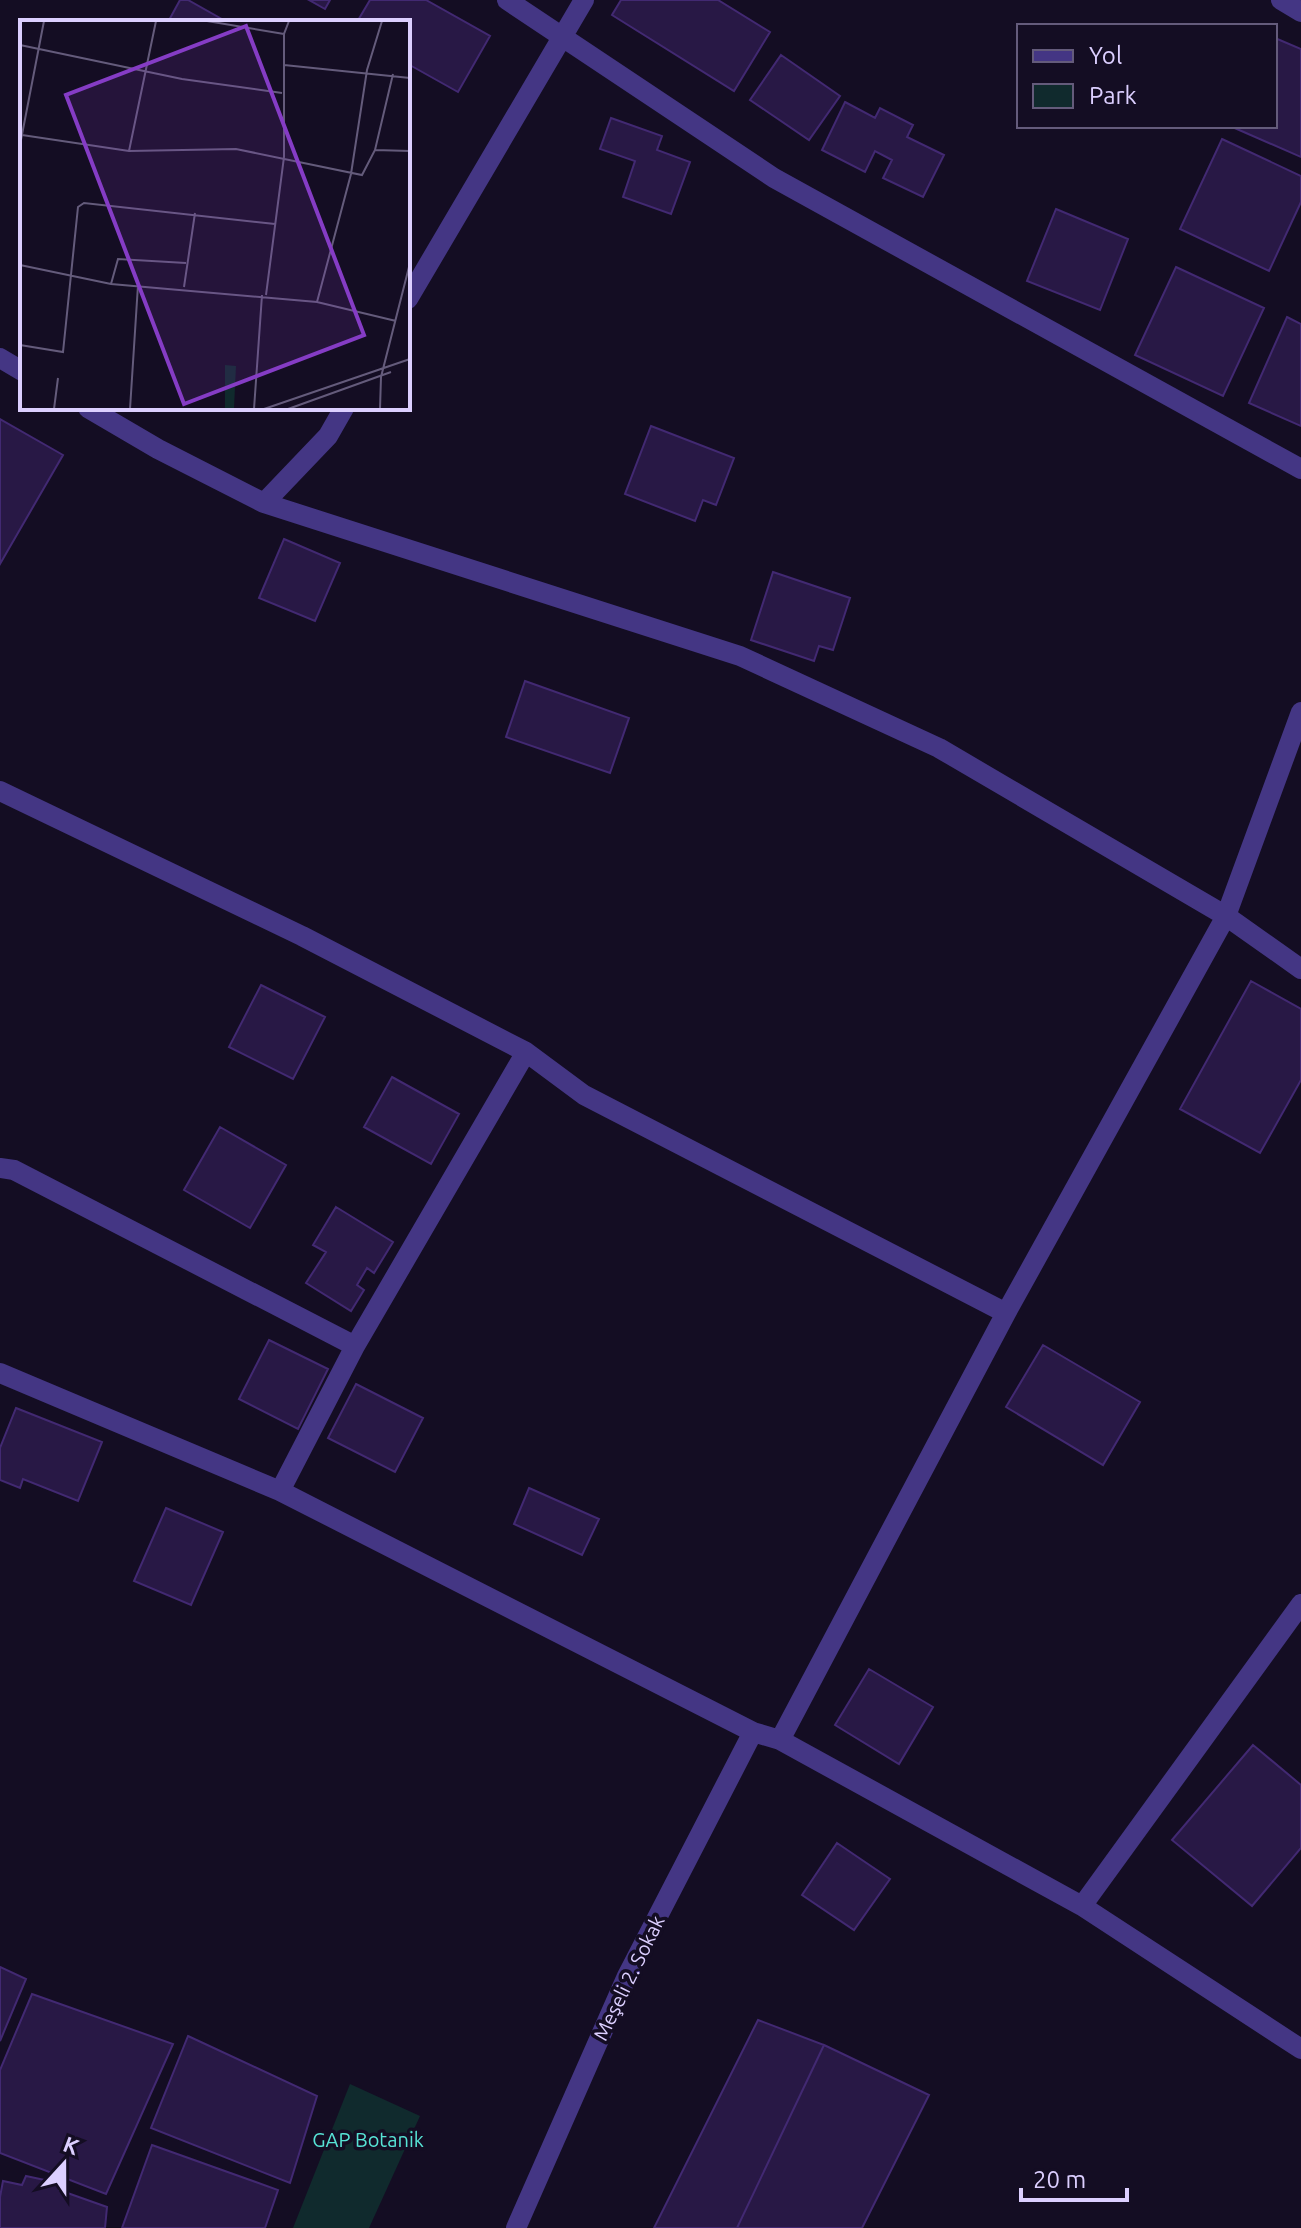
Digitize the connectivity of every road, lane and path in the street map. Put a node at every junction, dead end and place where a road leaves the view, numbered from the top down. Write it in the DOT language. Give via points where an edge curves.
graph roads {
  1 [pos="507,0"];
  2 [pos="584,0"];
  3 [pos="1281,0"];
  4 [pos="1301,12"];
  5 [pos="562,35"];
  6 [pos="410,296"];
  7 [pos="0,358"];
  8 [pos="20,370"];
  9 [pos="91,410"];
  10 [pos="343,410"];
  11 [pos="1301,469"];
  12 [pos="264,503"];
  13 [pos="1301,712"];
  14 [pos="0,791"];
  15 [pos="1226,916"];
  16 [pos="1301,969"];
  17 [pos="526,1052"];
  18 [pos="0,1168"];
  19 [pos="1006,1313"];
  20 [pos="355,1346"];
  21 [pos="0,1373"];
  22 [pos="280,1491"];
  23 [pos="1301,1604"];
  24 [pos="753,1732"];
  25 [pos="780,1740"];
  26 [pos="1082,1906"];
  27 [pos="1301,2049"];
  28 [pos="516,2228"];
  1 -- 5 [label="street"];
  2 -- 5 [label="street"];
  3 -- 4 [label="street"];
  5 -- 6 [label="street"];
  5 -- 11 [label="street" via="774,178"];
  7 -- 8 [label="street"];
  9 -- 12 [label="street"];
  10 -- 12 [label="street" via="328,436"];
  12 -- 15 [label="street" via="740,656 939,748"];
  13 -- 15 [label="street"];
  14 -- 17 [label="street" via="302,936"];
  15 -- 16 [label="street"];
  15 -- 19 [label="street"];
  17 -- 19 [label="street" via="584,1095"];
  17 -- 20 [label="street"];
  18 -- 20 [label="street" via="14,1170"];
  19 -- 25 [label="street"];
  20 -- 22 [label="street"];
  21 -- 22 [label="street"];
  22 -- 24 [label="street"];
  23 -- 26 [label="street"];
  24 -- 25 [label="street"];
  24 -- 28 [label="street, Meşeli 2. Sokak" via="627,1976"];
  25 -- 26 [label="street"];
  26 -- 27 [label="street"];
}
